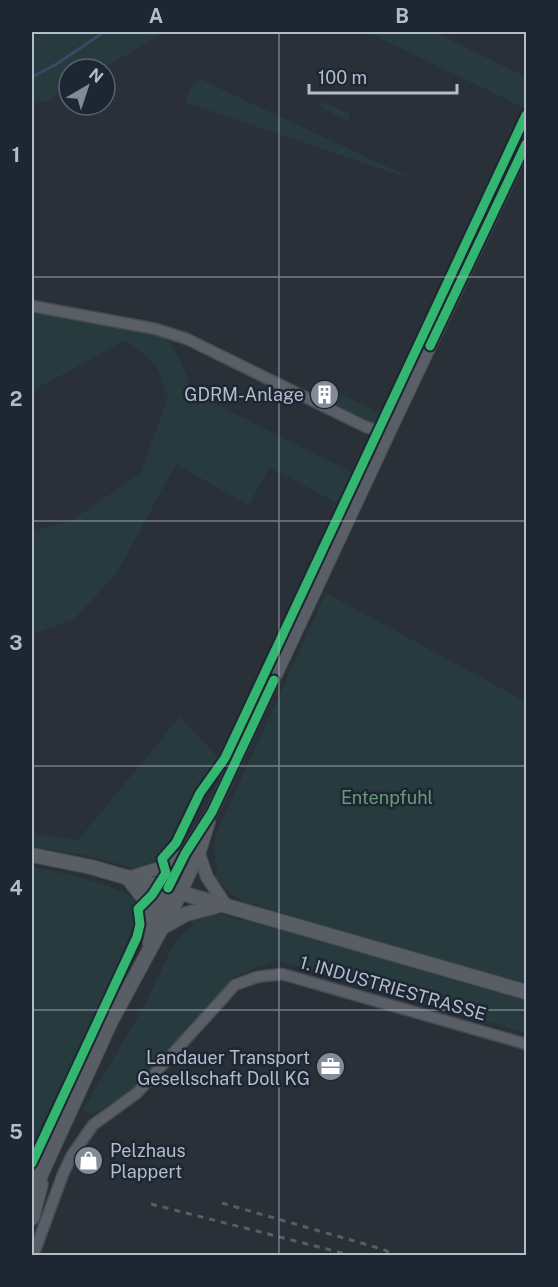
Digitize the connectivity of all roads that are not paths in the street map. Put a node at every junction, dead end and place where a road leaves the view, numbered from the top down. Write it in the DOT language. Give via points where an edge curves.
graph roads {
  1 [pos="526,144"];
  2 [pos="32,306"];
  3 [pos="389,433"];
  4 [pos="212,812"];
  5 [pos="185,854"];
  6 [pos="199,854"];
  7 [pos="32,855"];
  8 [pos="128,878"];
  9 [pos="175,890"];
  10 [pos="225,904"];
  11 [pos="158,925"];
  12 [pos="526,992"];
  13 [pos="526,1044"];
  14 [pos="50,1153"];
  15 [pos="32,1194"];
  16 [pos="32,1218"];
  17 [pos="33,1256"];
  1 -- 3 [label="street"];
  2 -- 3 [label="street" via="156,329 187,339 366,427"];
  3 -- 4 [label="street"];
  4 -- 5 [label="street"];
  4 -- 6 [label="street"];
  5 -- 8 [label="street" via="164,867"];
  5 -- 9 [label="street"];
  6 -- 9 [label="street"];
  6 -- 10 [label="street" via="207,877"];
  7 -- 8 [label="main road"];
  8 -- 9 [label="main road"];
  8 -- 11 [label="main road"];
  9 -- 10 [label="main road"];
  9 -- 11 [label="main road"];
  10 -- 11 [label="main road"];
  10 -- 12 [label="main road"];
  11 -- 14 [label="main road"];
  13 -- 17 [label="street, 1. INDUSTRIESTRASSE" via="282,974 257,976 235,985 137,1093 93,1125 63,1174"];
  14 -- 15 [label="main road"];
  14 -- 16 [label="main road"];
}
